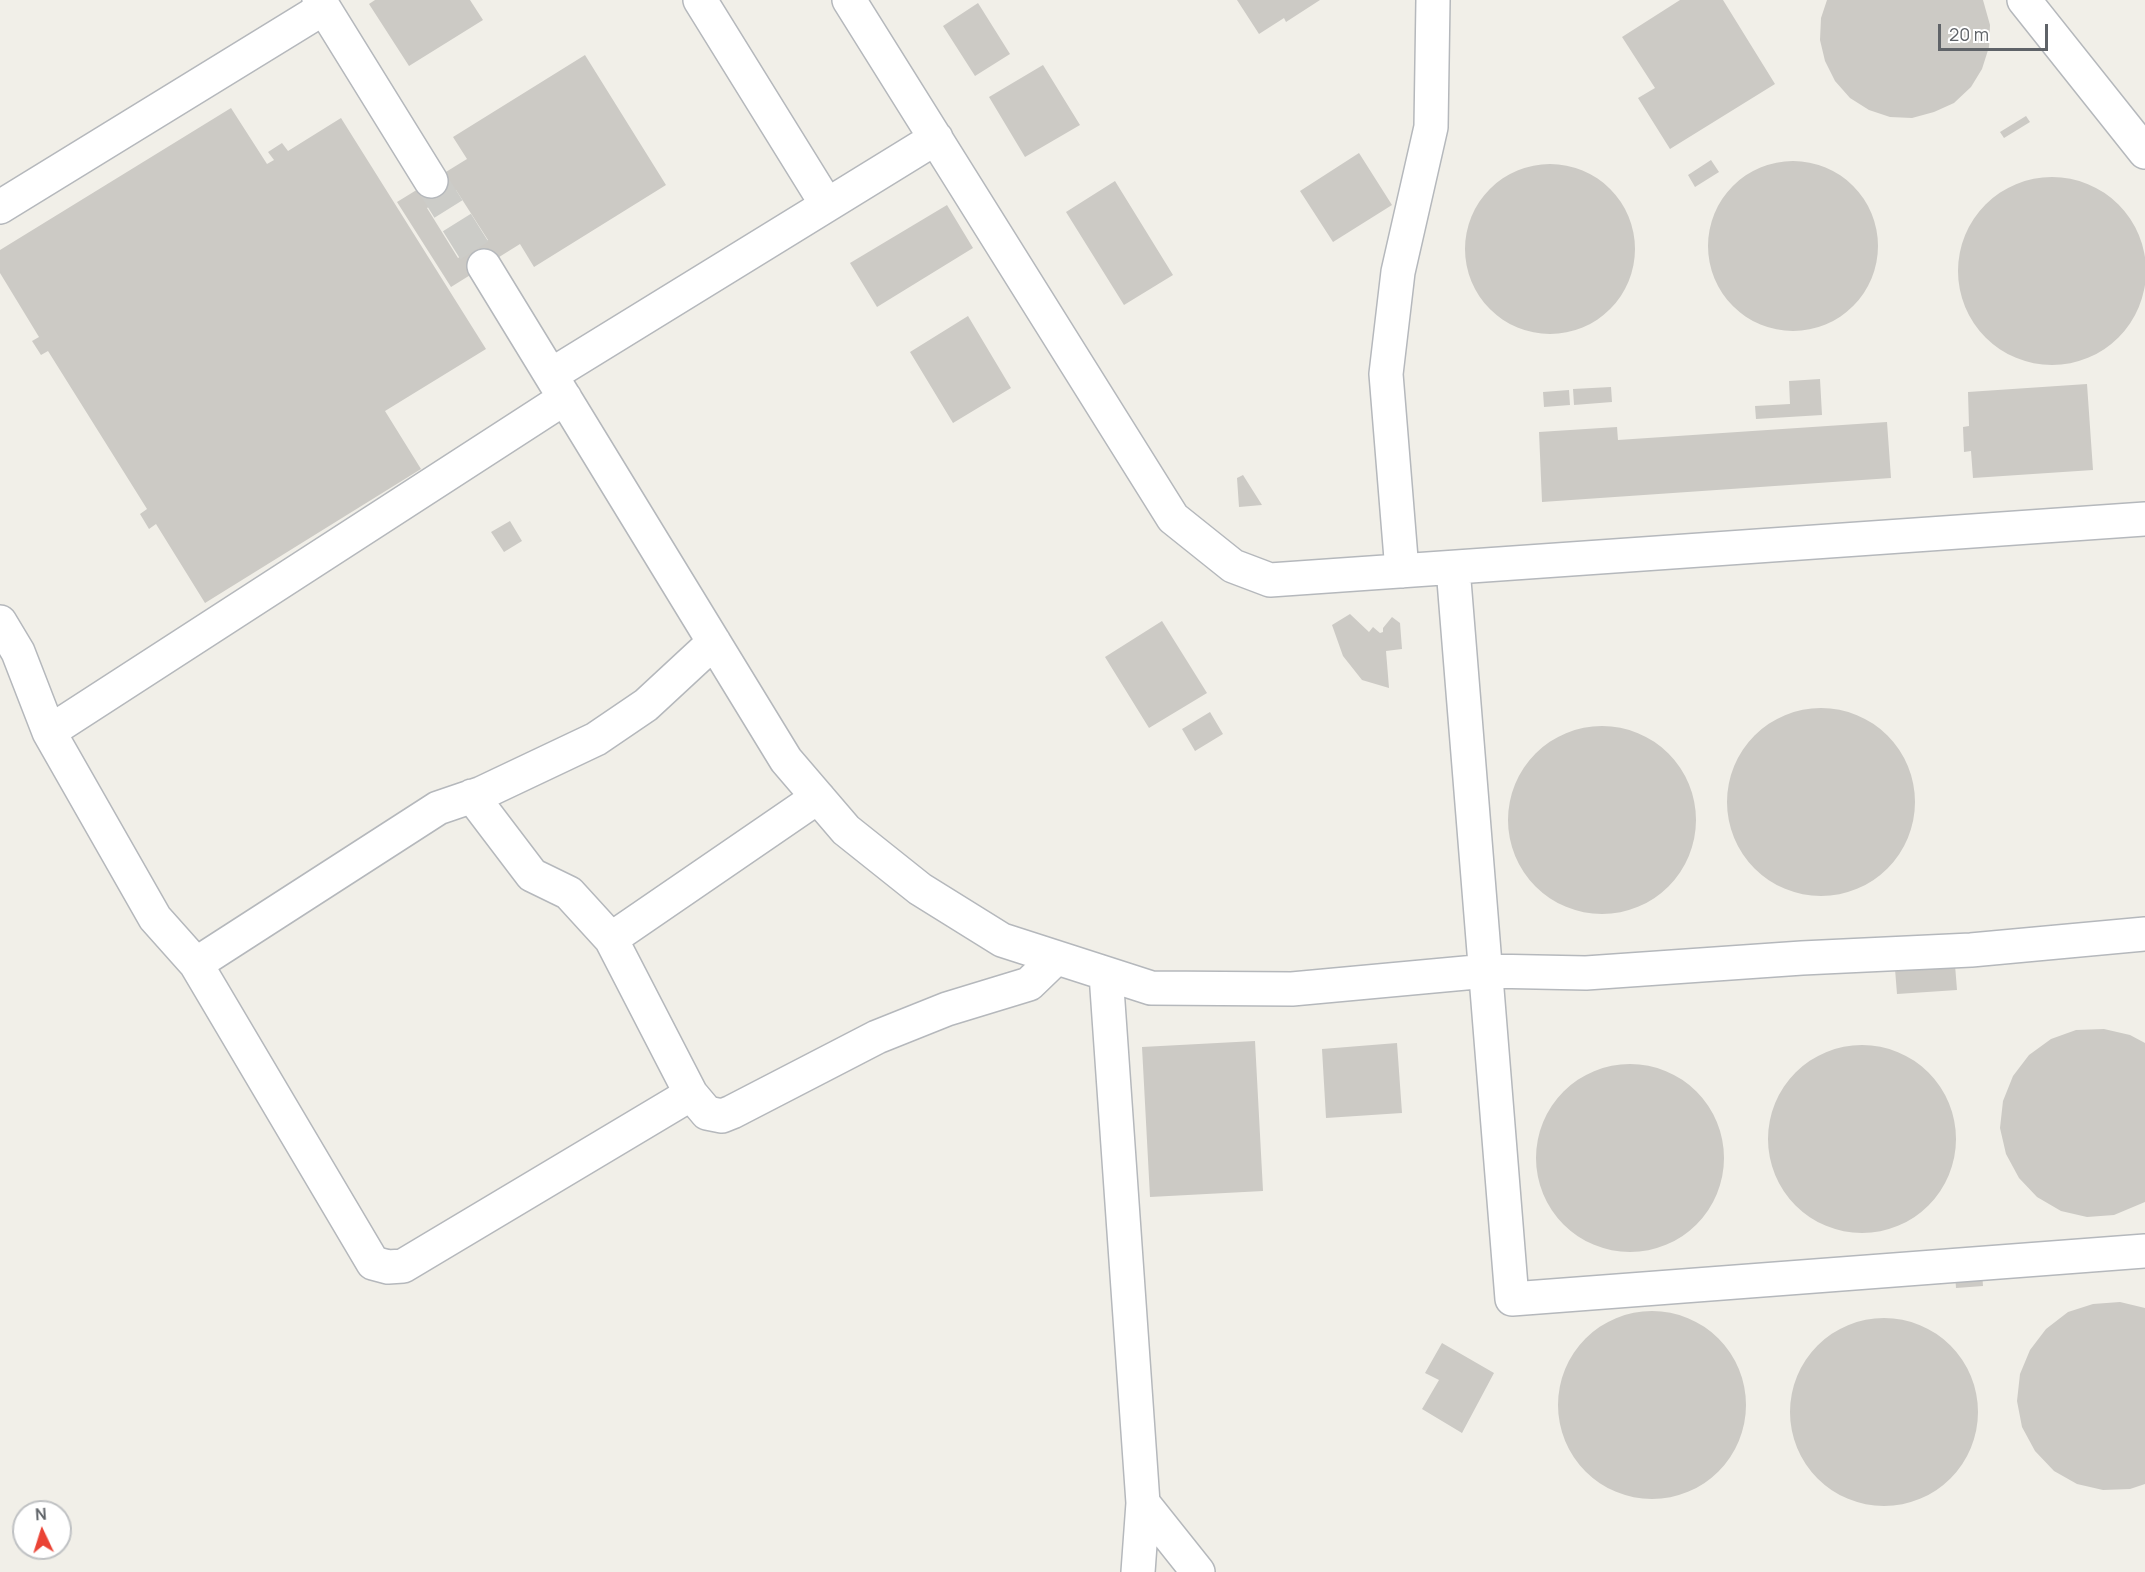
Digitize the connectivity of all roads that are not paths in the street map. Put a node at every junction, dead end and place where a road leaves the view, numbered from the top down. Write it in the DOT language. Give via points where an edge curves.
graph roads {
  1 [pos="700,0"];
  2 [pos="849,0"];
  3 [pos="1433,0"];
  4 [pos="2024,0"];
  5 [pos="321,4"];
  6 [pos="936,138"];
  7 [pos="2145,152"];
  8 [pos="431,181"];
  9 [pos="827,205"];
  10 [pos="0,207"];
  11 [pos="484,266"];
  12 [pos="558,386"];
  13 [pos="2145,519"];
  14 [pos="1453,568"];
  15 [pos="1402,571"];
  16 [pos="0,622"];
  17 [pos="714,642"];
  18 [pos="15,676"];
  19 [pos="49,732"];
  20 [pos="472,796"];
  21 [pos="818,797"];
  22 [pos="2145,934"];
  23 [pos="611,939"];
  24 [pos="1056,958"];
  25 [pos="196,964"];
  26 [pos="1487,971"];
  27 [pos="1106,974"];
  28 [pos="691,1094"];
  29 [pos="2145,1251"];
  30 [pos="1143,1503"];
  31 [pos="1138,1572"];
  32 [pos="1198,1572"];
  1 -- 9 [label="lane"];
  2 -- 6 [label="lane"];
  3 -- 15 [label="lane" via="1431,127 1398,272 1386,374"];
  4 -- 7 [label="lane"];
  5 -- 8 [label="lane"];
  5 -- 10 [label="lane"];
  6 -- 9 [label="lane"];
  6 -- 15 [label="lane" via="1173,518 1233,566 1270,580"];
  9 -- 12 [label="lane"];
  11 -- 12 [label="lane"];
  12 -- 17 [label="lane"];
  12 -- 19 [label="lane"];
  13 -- 14 [label="lane"];
  14 -- 15 [label="lane"];
  14 -- 26 [label="lane"];
  16 -- 18 [label="lane" via="18,652"];
  17 -- 20 [label="lane" via="646,705 596,739"];
  17 -- 21 [label="lane" via="786,760"];
  18 -- 19 [label="lane"];
  19 -- 25 [label="lane" via="155,918"];
  20 -- 23 [label="lane" via="532,875 569,893"];
  20 -- 25 [label="lane" via="438,808"];
  21 -- 23 [label="lane"];
  21 -- 24 [label="lane" via="846,830 920,888 1002,940"];
  22 -- 26 [label="lane" via="1971,950 1586,973"];
  23 -- 28 [label="lane"];
  24 -- 27 [label="lane"];
  24 -- 28 [label="lane" via="1029,984 948,1009 877,1037 722,1116 707,1113"];
  25 -- 28 [label="lane" via="373,1263 380,1265 403,1266"];
  26 -- 27 [label="lane" via="1293,989 1151,988"];
  26 -- 29 [label="lane" via="1512,1299"];
  27 -- 30 [label="lane"];
  30 -- 31 [label="lane"];
  30 -- 32 [label="lane"];
}
